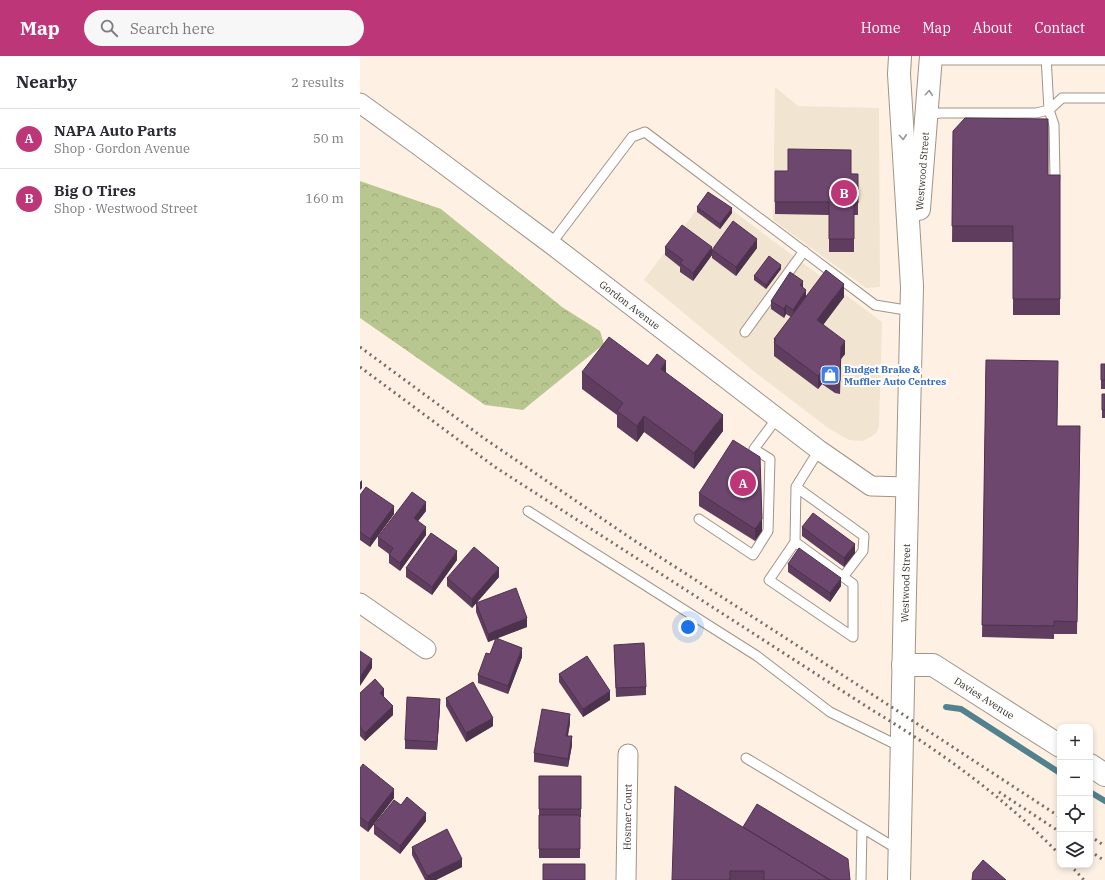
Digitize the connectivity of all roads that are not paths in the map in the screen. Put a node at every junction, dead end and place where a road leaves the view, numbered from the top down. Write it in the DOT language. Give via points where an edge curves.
graph roads {
  1 [pos="900,56"];
  2 [pos="931,58"];
  3 [pos="1046,58"];
  4 [pos="1105,60"];
  5 [pos="1105,98"];
  6 [pos="360,103"];
  7 [pos="1049,110"];
  8 [pos="927,115"];
  9 [pos="1055,178"];
  10 [pos="551,244"];
  11 [pos="804,251"];
  12 [pos="912,286"];
  13 [pos="912,312"];
  14 [pos="745,332"];
  15 [pos="777,418"];
  16 [pos="819,450"];
  17 [pos="796,487"];
  18 [pos="907,487"];
  19 [pos="528,511"];
  20 [pos="699,519"];
  21 [pos="795,542"];
  22 [pos="843,577"];
  23 [pos="360,604"];
  24 [pos="426,650"];
  25 [pos="903,665"];
  26 [pos="1057,744"];
  27 [pos="902,747"];
  28 [pos="628,754"];
  29 [pos="746,758"];
  30 [pos="1093,767"];
  31 [pos="1105,775"];
  32 [pos="862,828"];
  33 [pos="900,850"];
  34 [pos="626,880"];
  35 [pos="861,880"];
  36 [pos="899,880"];
  1 -- 12 [label="main road, Westwood Street, one-way"];
  2 -- 3 [label="lane"];
  8 -- 2 [label="main road, Westwood Street, one-way"];
  3 -- 4 [label="lane"];
  3 -- 7 [label="lane"];
  5 -- 7 [label="lane" via="1062,98"];
  6 -- 10 [label="street, Gordon Avenue"];
  7 -- 8 [label="lane" via="1036,113"];
  7 -- 9 [label="lane" via="1054,125"];
  8 -- 12 [label="main road, Westwood Street"];
  10 -- 11 [label="lane" via="632,137 645,132"];
  10 -- 15 [label="street, Gordon Avenue"];
  11 -- 13 [label="lane" via="875,305"];
  11 -- 14 [label="lane"];
  12 -- 13 [label="main road, Westwood Street"];
  13 -- 18 [label="main road, Westwood Street"];
  15 -- 16 [label="street, Gordon Avenue"];
  15 -- 20 [label="lane" via="754,449 770,459 768,531 753,555"];
  16 -- 17 [label="lane"];
  16 -- 18 [label="street, Gordon Avenue" via="871,486"];
  17 -- 21 [label="lane"];
  17 -- 22 [label="lane" via="864,536 863,551"];
  18 -- 25 [label="main road, Westwood Street"];
  19 -- 27 [label="lane" via="757,656 830,712"];
  21 -- 22 [label="lane"];
  21 -- 22 [label="lane" via="769,580 853,636 853,584"];
  23 -- 24 [label="street"];
  25 -- 26 [label="main road, Davies Avenue" via="933,665"];
  25 -- 27 [label="main road, Westwood Street"];
  27 -- 33 [label="main road, Westwood Street"];
  28 -- 34 [label="street, Hosmer Court"];
  29 -- 32 [label="lane"];
  30 -- 31 [label="main road"];
  32 -- 33 [label="lane"];
  32 -- 35 [label="lane"];
  33 -- 36 [label="main road, Westwood Street"];
}
